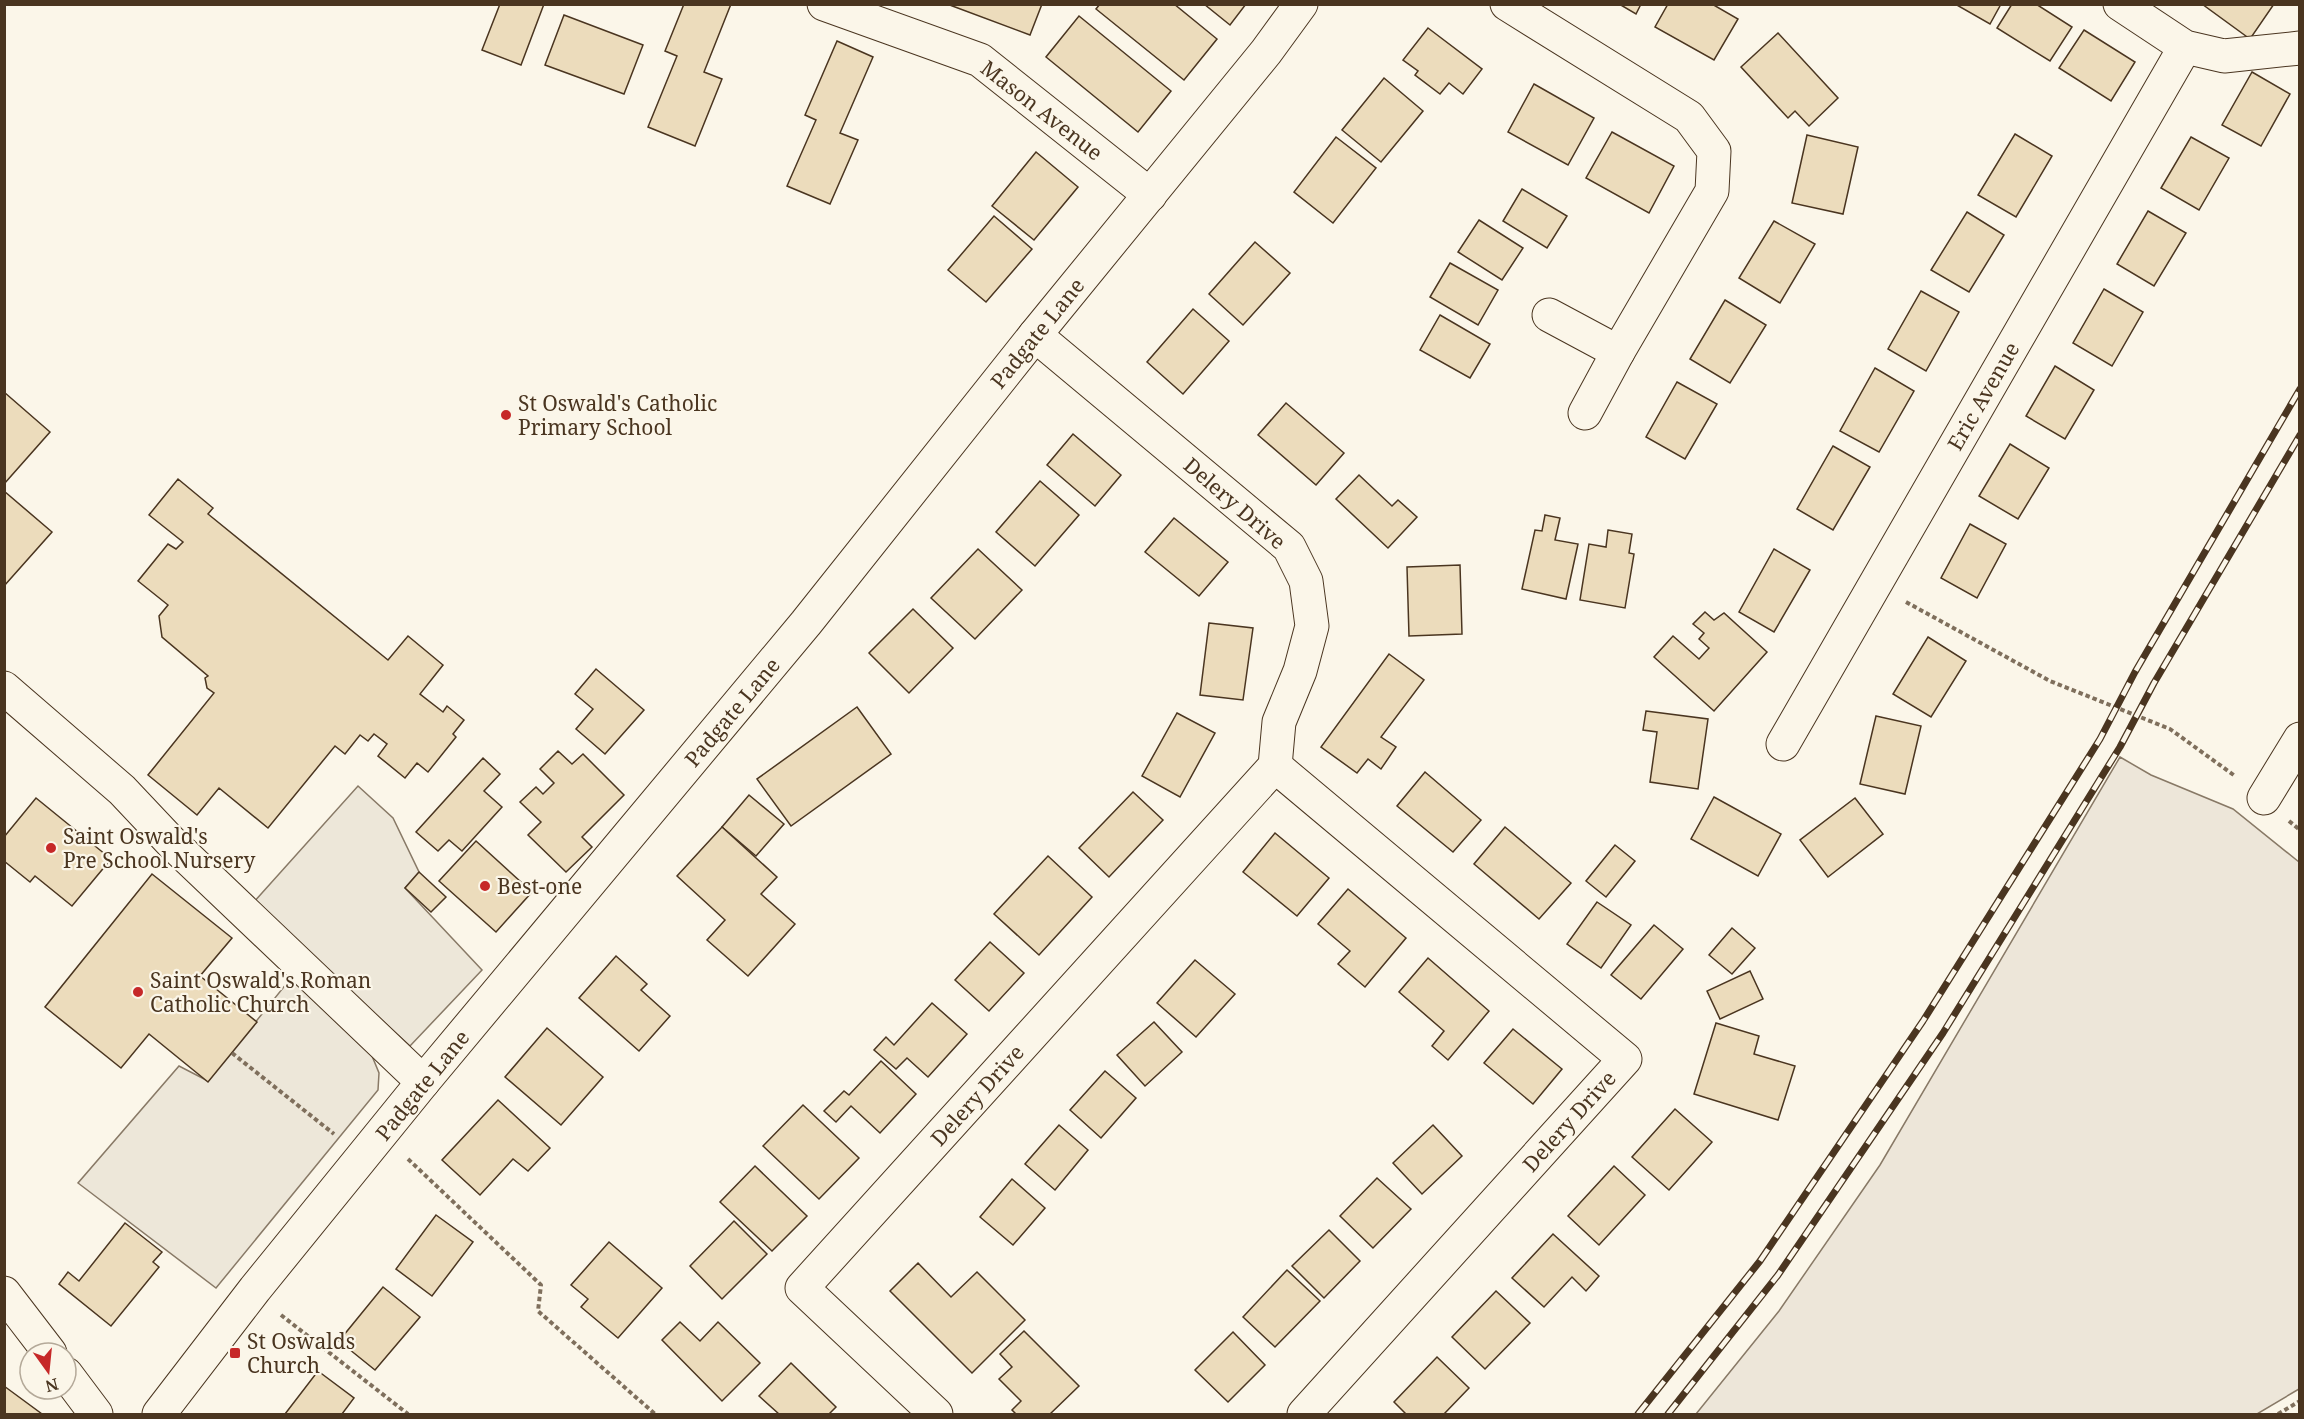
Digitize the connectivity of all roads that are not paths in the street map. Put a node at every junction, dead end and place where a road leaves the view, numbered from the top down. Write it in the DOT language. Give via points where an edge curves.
graph roads {
  1 [pos="824,4"];
  2 [pos="1301,4"];
  3 [pos="1507,4"];
  4 [pos="2120,4"];
  5 [pos="2185,47"];
  6 [pos="2300,48"];
  7 [pos="1150,195"];
  8 [pos="1549,315"];
  9 [pos="1035,335"];
  10 [pos="1618,352"];
  11 [pos="1585,413"];
  12 [pos="4,688"];
  13 [pos="2300,739"];
  14 [pos="1782,744"];
  15 [pos="1275,766"];
  16 [pos="2264,798"];
  17 [pos="423,1082"];
  18 [pos="4,1293"];
  19 [pos="41,1341"];
  20 [pos="78,1390"];
  21 [pos="96,1414"];
  22 [pos="159,1414"];
  23 [pos="936,1414"];
  24 [pos="1304,1414"];
  1 -- 7 [label="street, Mason Avenue" via="980,60"];
  2 -- 7 [label="street, Padgate Lane"];
  3 -- 10 [label="street" via="1689,117 1714,151 1713,191"];
  4 -- 5 [label="street"];
  5 -- 6 [label="street" via="2224,56"];
  5 -- 14 [label="street, Eric Avenue"];
  7 -- 9 [label="street, Padgate Lane"];
  8 -- 10 [label="street"];
  9 -- 15 [label="street, Delery Drive" via="1289,547 1306,581 1312,626 1279,722"];
  9 -- 17 [label="street, Padgate Lane" via="806,623"];
  10 -- 11 [label="street"];
  12 -- 17 [label="street" via="122,790 172,843"];
  13 -- 16 [label="street"];
  15 -- 23 [label="street, Delery Drive" via="802,1288"];
  15 -- 24 [label="street, Delery Drive" via="1625,1059"];
  17 -- 22 [label="street, Padgate Lane"];
  18 -- 19 [label="street"];
  20 -- 21 [label="street"];
}
